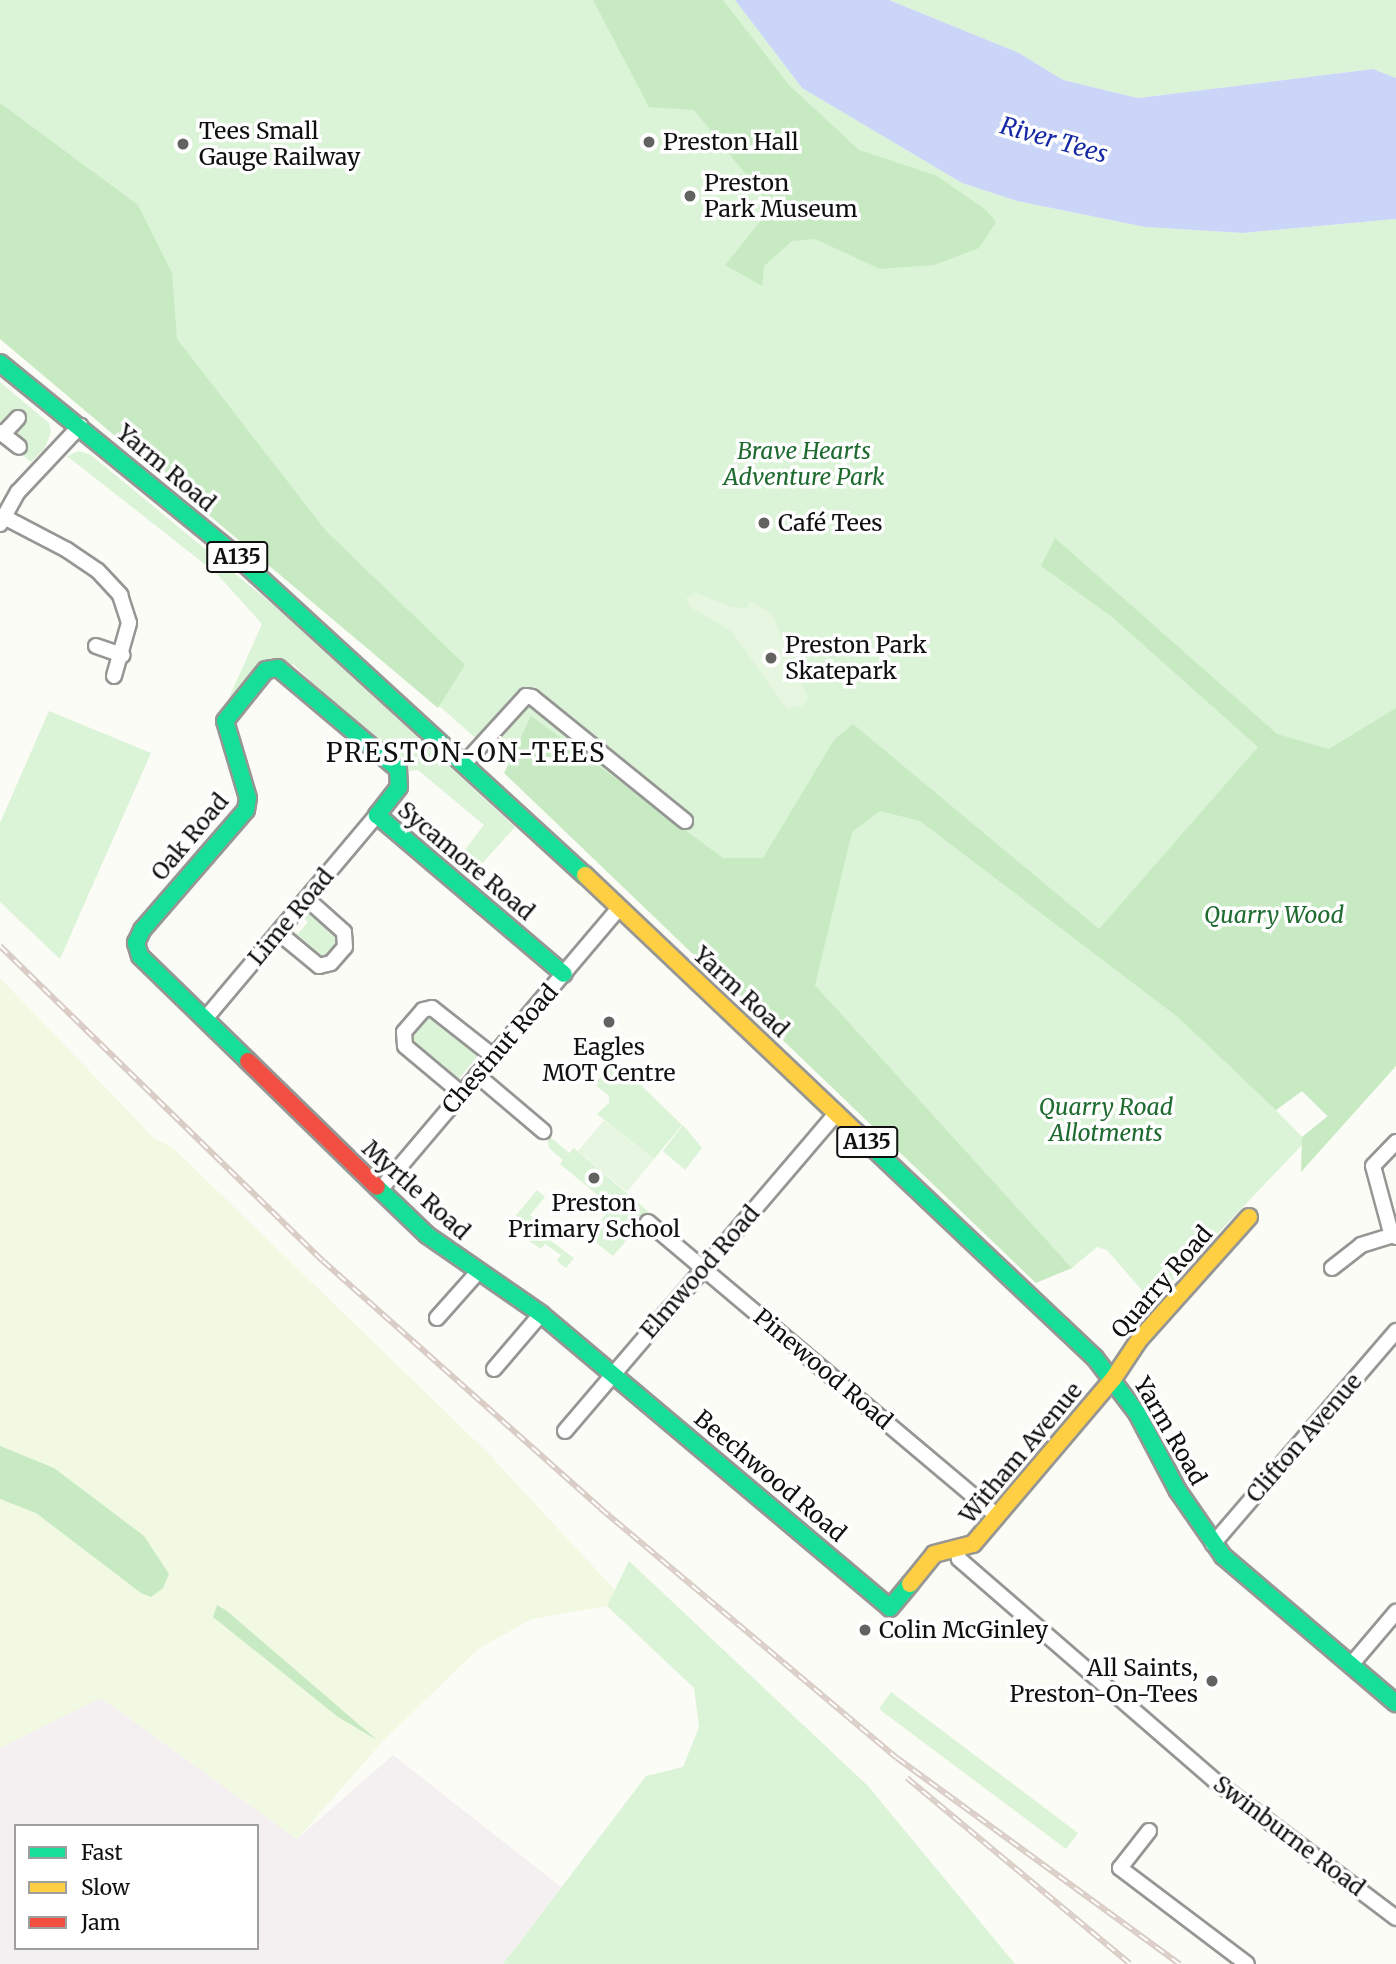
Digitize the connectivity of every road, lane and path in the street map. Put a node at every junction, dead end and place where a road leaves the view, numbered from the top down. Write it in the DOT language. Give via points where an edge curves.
graph roads {
  1 [pos="0,363"];
  2 [pos="18,418"];
  3 [pos="80,426"];
  4 [pos="2,433"];
  5 [pos="19,447"];
  6 [pos="2,520"];
  7 [pos="96,646"];
  8 [pos="121,655"];
  9 [pos="272,668"];
  10 [pos="114,676"];
  11 [pos="464,764"];
  12 [pos="377,815"];
  13 [pos="685,821"];
  14 [pos="306,899"];
  15 [pos="619,908"];
  16 [pos="279,933"];
  17 [pos="564,974"];
  18 [pos="205,1019"];
  19 [pos="493,1056"];
  20 [pos="477,1075"];
  21 [pos="461,1093"];
  22 [pos="837,1113"];
  23 [pos="543,1131"];
  24 [pos="1396,1142"];
  25 [pos="380,1190"];
  26 [pos="1249,1217"];
  27 [pos="648,1222"];
  28 [pos="1394,1236"];
  29 [pos="704,1268"];
  30 [pos="1332,1268"];
  31 [pos="478,1272"];
  32 [pos="541,1314"];
  33 [pos="437,1318"];
  34 [pos="1396,1331"];
  35 [pos="494,1369"];
  36 [pos="613,1373"];
  37 [pos="1113,1379"];
  38 [pos="565,1432"];
  39 [pos="997,1516"];
  40 [pos="1213,1544"];
  41 [pos="957,1549"];
  42 [pos="896,1601"];
  43 [pos="1396,1612"];
  44 [pos="1350,1665"];
  45 [pos="1396,1703"];
  46 [pos="1149,1831"];
  47 [pos="1396,1918"];
  48 [pos="1247,1964"];
  1 -- 3 [label="street, Yarm Road / A135"];
  2 -- 4 [label="street"];
  3 -- 6 [label="street" via="18,492"];
  3 -- 11 [label="street, Yarm Road / A135" via="233,553"];
  4 -- 5 [label="street"];
  6 -- 8 [label="street" via="66,550 97,571 120,596 128,624"];
  7 -- 8 [label="street"];
  8 -- 10 [label="street"];
  9 -- 12 [label="street, Sycamore Road" via="283,670 398,769 399,787"];
  9 -- 18 [label="street, Oak Road" via="225,721 248,798 246,810 142,930 136,943 140,956"];
  11 -- 13 [label="street" via="526,696 533,697"];
  11 -- 15 [label="street, Yarm Road / A135"];
  12 -- 14 [label="street, Lime Road"];
  12 -- 17 [label="street, Sycamore Road"];
  14 -- 16 [label="street, Lime Road"];
  14 -- 16 [label="street" via="344,932 345,947 331,963 319,966"];
  15 -- 17 [label="street, Chestnut Road"];
  15 -- 22 [label="street, Yarm Road / A135"];
  16 -- 18 [label="street, Lime Road"];
  17 -- 19 [label="street, Chestnut Road"];
  18 -- 25 [label="street, Myrtle Road"];
  19 -- 20 [label="street, Chestnut Road"];
  19 -- 21 [label="street" via="432,1008 423,1010 404,1032 405,1046"];
  20 -- 21 [label="street, Chestnut Road"];
  20 -- 23 [label="street"];
  21 -- 25 [label="street, Chestnut Road"];
  22 -- 29 [label="street, Elmwood Road"];
  22 -- 37 [label="street, Yarm Road / A135"];
  24 -- 28 [label="street" via="1373,1166"];
  25 -- 31 [label="street, Myrtle Road" via="436,1242"];
  26 -- 37 [label="street, Quarry Road" via="1139,1340"];
  27 -- 29 [label="street, Pinewood Road"];
  28 -- 30 [label="street" via="1361,1245"];
  29 -- 36 [label="street, Elmwood Road"];
  29 -- 39 [label="street, Pinewood Road"];
  31 -- 32 [label="street, Myrtle Road"];
  31 -- 33 [label="street"];
  32 -- 35 [label="street"];
  32 -- 36 [label="street, Myrtle Road"];
  34 -- 40 [label="street, Clifton Avenue"];
  36 -- 38 [label="street, Elmwood Road"];
  36 -- 42 [label="street, Beechwood Road" via="890,1608"];
  37 -- 39 [label="street, Witham Avenue"];
  37 -- 40 [label="street, Yarm Road / A135"];
  39 -- 41 [label="street, Witham Avenue" via="973,1544"];
  40 -- 44 [label="street, Yarm Road / A135"];
  41 -- 42 [label="street, Witham Avenue" via="934,1555"];
  41 -- 47 [label="street, Swinburne Road" via="959,1559 1183,1753"];
  43 -- 44 [label="street"];
  44 -- 45 [label="street, Yarm Road / A135"];
  46 -- 48 [label="street" via="1121,1868"];
}
